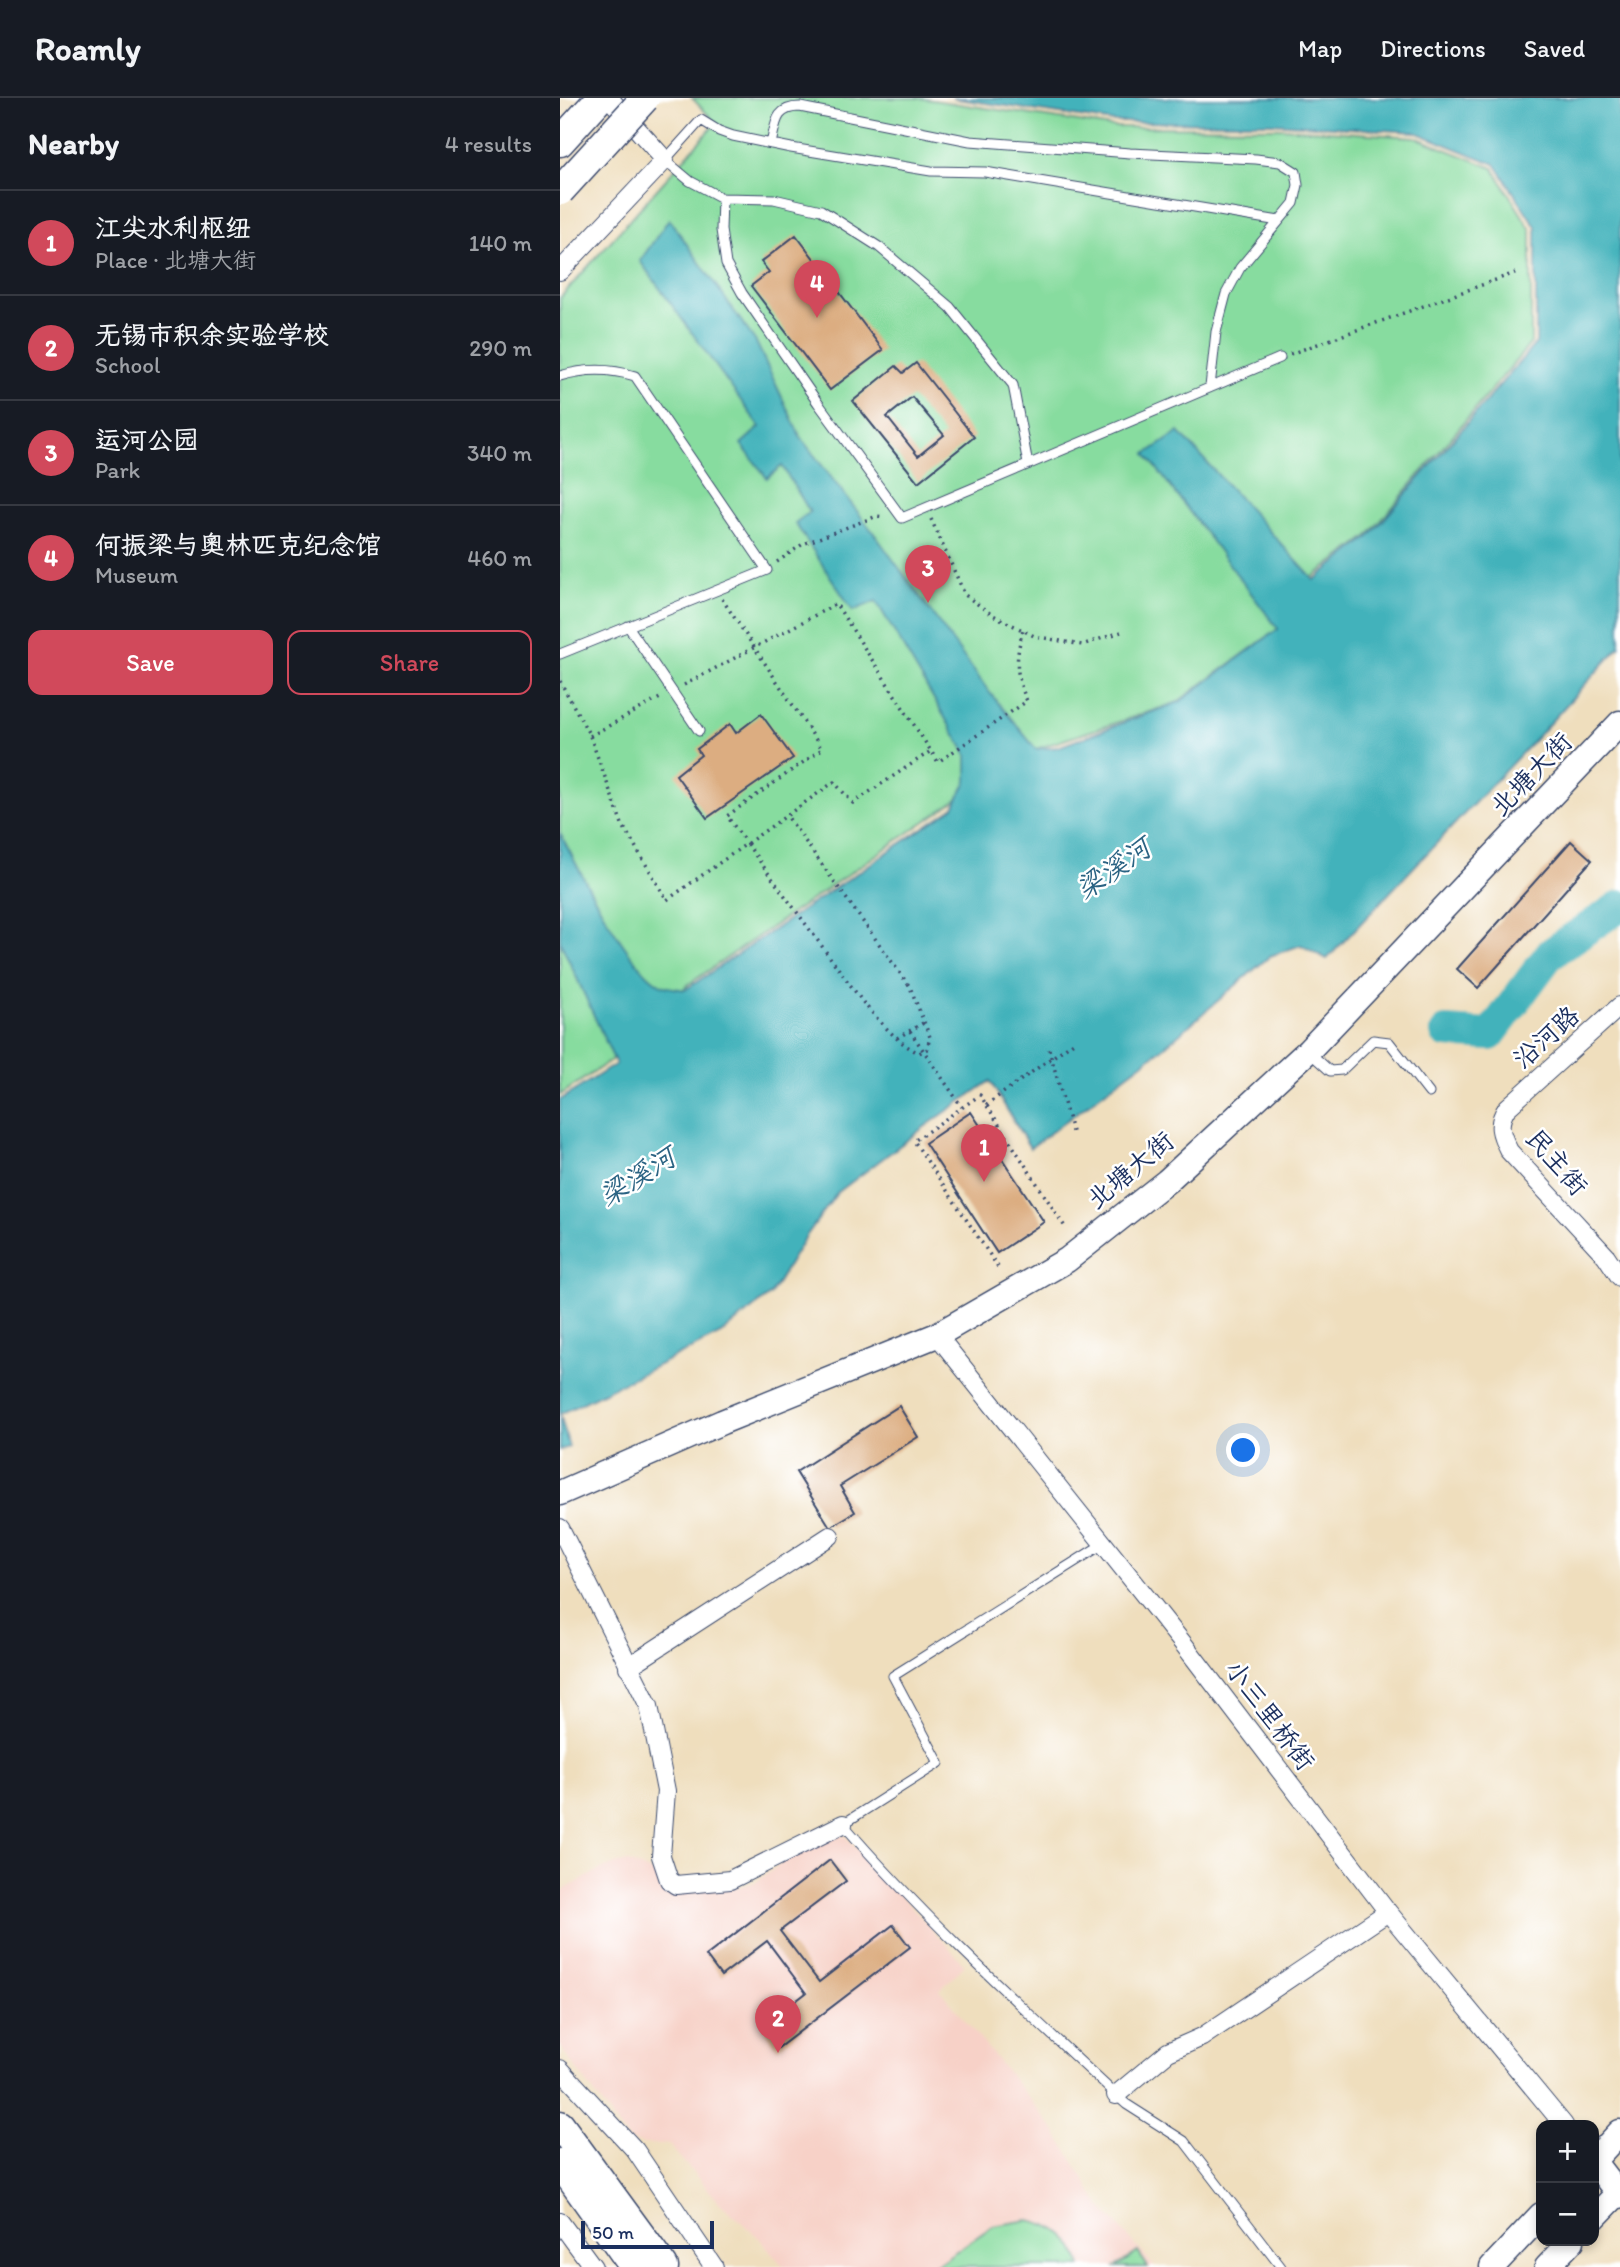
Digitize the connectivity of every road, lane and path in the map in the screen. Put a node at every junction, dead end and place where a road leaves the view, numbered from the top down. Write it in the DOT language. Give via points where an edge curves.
graph roads {
  1 [pos="600,98"];
  2 [pos="609,98"];
  3 [pos="645,98"];
  4 [pos="560,142"];
  5 [pos="771,144"];
  6 [pos="665,160"];
  7 [pos="560,191"];
  8 [pos="722,198"];
  9 [pos="1279,221"];
  10 [pos="560,271"];
  11 [pos="1516,273"];
  12 [pos="1280,358"];
  13 [pos="560,376"];
  14 [pos="1210,387"];
  15 [pos="1028,464"];
  16 [pos="925,508"];
  17 [pos="877,516"];
  18 [pos="767,569"];
  19 [pos="716,590"];
  20 [pos="628,626"];
  21 [pos="1023,630"];
  22 [pos="1121,632"];
  23 [pos="755,647"];
  24 [pos="560,653"];
  25 [pos="560,681"];
  26 [pos="672,691"];
  27 [pos="1620,723"];
  28 [pos="699,731"];
  29 [pos="590,736"];
  30 [pos="931,751"];
  31 [pos="787,816"];
  32 [pos="747,844"];
  33 [pos="1620,1006"];
  34 [pos="925,1022"];
  35 [pos="910,1031"];
  36 [pos="897,1038"];
  37 [pos="1075,1041"];
  38 [pos="1049,1049"];
  39 [pos="1308,1051"];
  40 [pos="1051,1058"];
  41 [pos="1429,1093"];
  42 [pos="986,1105"];
  43 [pos="962,1107"];
  44 [pos="1507,1108"];
  45 [pos="1073,1135"];
  46 [pos="1065,1227"];
  47 [pos="998,1266"];
  48 [pos="1620,1277"];
  49 [pos="937,1335"];
  50 [pos="560,1493"];
  51 [pos="560,1528"];
  52 [pos="830,1536"];
  53 [pos="1103,1544"];
  54 [pos="628,1667"];
  55 [pos="843,1824"];
  56 [pos="1388,1912"];
  57 [pos="560,2069"];
  58 [pos="1116,2095"];
  59 [pos="1560,2120"];
  60 [pos="560,2125"];
  61 [pos="1620,2132"];
  62 [pos="1599,2155"];
  63 [pos="560,2164"];
  64 [pos="1599,2167"];
  65 [pos="1619,2193"];
  66 [pos="1599,2213"];
  67 [pos="1536,2220"];
  68 [pos="560,2222"];
  69 [pos="1567,2246"];
  70 [pos="593,2267"];
  71 [pos="634,2267"];
  72 [pos="664,2267"];
  73 [pos="714,2267"];
  74 [pos="1281,2267"];
  75 [pos="1492,2267"];
  76 [pos="1547,2267"];
  1 -- 4 [label="main road"];
  2 -- 6 [label="street"];
  3 -- 7 [label="main road, bridge"];
  5 -- 6 [label="lane" via="719,131 701,120"];
  5 -- 9 [label="lane" via="931,171 985,172"];
  5 -- 9 [label="lane" via="780,114 788,107 800,107 970,141 1280,162 1296,172 1298,185 1294,203"];
  6 -- 8 [label="lane"];
  6 -- 10 [label="street"];
  8 -- 15 [label="lane" via="774,199 821,210 879,247 950,307 1013,386"];
  8 -- 16 [label="lane" via="726,264 741,293 902,518"];
  9 -- 14 [label="lane" via="1240,268 1226,294"];
  11 -- 12 [label="path"];
  12 -- 14 [label="lane"];
  13 -- 18 [label="lane" via="610,369 635,376"];
  14 -- 15 [label="lane"];
  15 -- 16 [label="lane"];
  16 -- 21 [label="path" via="965,595"];
  17 -- 18 [label="path" via="803,544"];
  18 -- 19 [label="lane"];
  19 -- 20 [label="lane"];
  19 -- 23 [label="path"];
  20 -- 24 [label="lane"];
  20 -- 26 [label="lane"];
  21 -- 22 [label="path" via="1082,645"];
  21 -- 30 [label="path" via="1017,651 1018,681 1027,701 938,761"];
  23 -- 26 [label="path"];
  23 -- 30 [label="path" via="836,604"];
  23 -- 32 [label="path" via="822,749 727,816"];
  25 -- 29 [label="path"];
  26 -- 28 [label="lane"];
  26 -- 29 [label="path"];
  27 -- 39 [label="main road, 北塘大街"];
  29 -- 32 [label="path" via="622,824 667,900"];
  30 -- 31 [label="path" via="853,803 834,782"];
  31 -- 32 [label="path"];
  31 -- 34 [label="path, bridge" via="910,987"];
  32 -- 36 [label="path, bridge" via="865,1005"];
  33 -- 44 [label="street, 沿河路"];
  34 -- 35 [label="path"];
  34 -- 36 [label="path, bridge" via="930,1037 927,1049 919,1053"];
  35 -- 36 [label="path"];
  35 -- 43 [label="path"];
  37 -- 40 [label="path"];
  38 -- 40 [label="path"];
  39 -- 41 [label="lane" via="1330,1071 1342,1070 1373,1040 1389,1042"];
  39 -- 49 [label="main road, 北塘大街" via="1167,1181 1067,1260"];
  40 -- 42 [label="path"];
  40 -- 45 [label="path"];
  42 -- 43 [label="path" via="980,1095"];
  42 -- 46 [label="path"];
  43 -- 47 [label="path" via="914,1140"];
  44 -- 48 [label="street, 民主街" via="1500,1118 1500,1133 1509,1151"];
  49 -- 50 [label="main road, 北塘大街"];
  49 -- 53 [label="street, 小三里桥街"];
  51 -- 54 [label="street"];
  52 -- 54 [label="street"];
  53 -- 55 [label="lane" via="893,1676 939,1763"];
  53 -- 56 [label="street, 小三里桥街"];
  54 -- 55 [label="street" via="649,1706 666,1791 660,1856 669,1880 676,1885 730,1880"];
  55 -- 58 [label="lane" via="962,1951"];
  56 -- 58 [label="street" via="1202,2037 1168,2052"];
  56 -- 59 [label="street, 小三里桥街"];
  57 -- 73 [label="street" via="635,2150"];
  58 -- 74 [label="lane" via="1184,2141"];
  60 -- 72 [label="main road"];
  61 -- 62 [label="main road"];
  63 -- 71 [label="main road"];
  64 -- 65 [label="main road"];
  65 -- 66 [label="main road"];
  67 -- 75 [label="main road"];
  68 -- 70 [label="street"];
  69 -- 76 [label="main road"];
}
